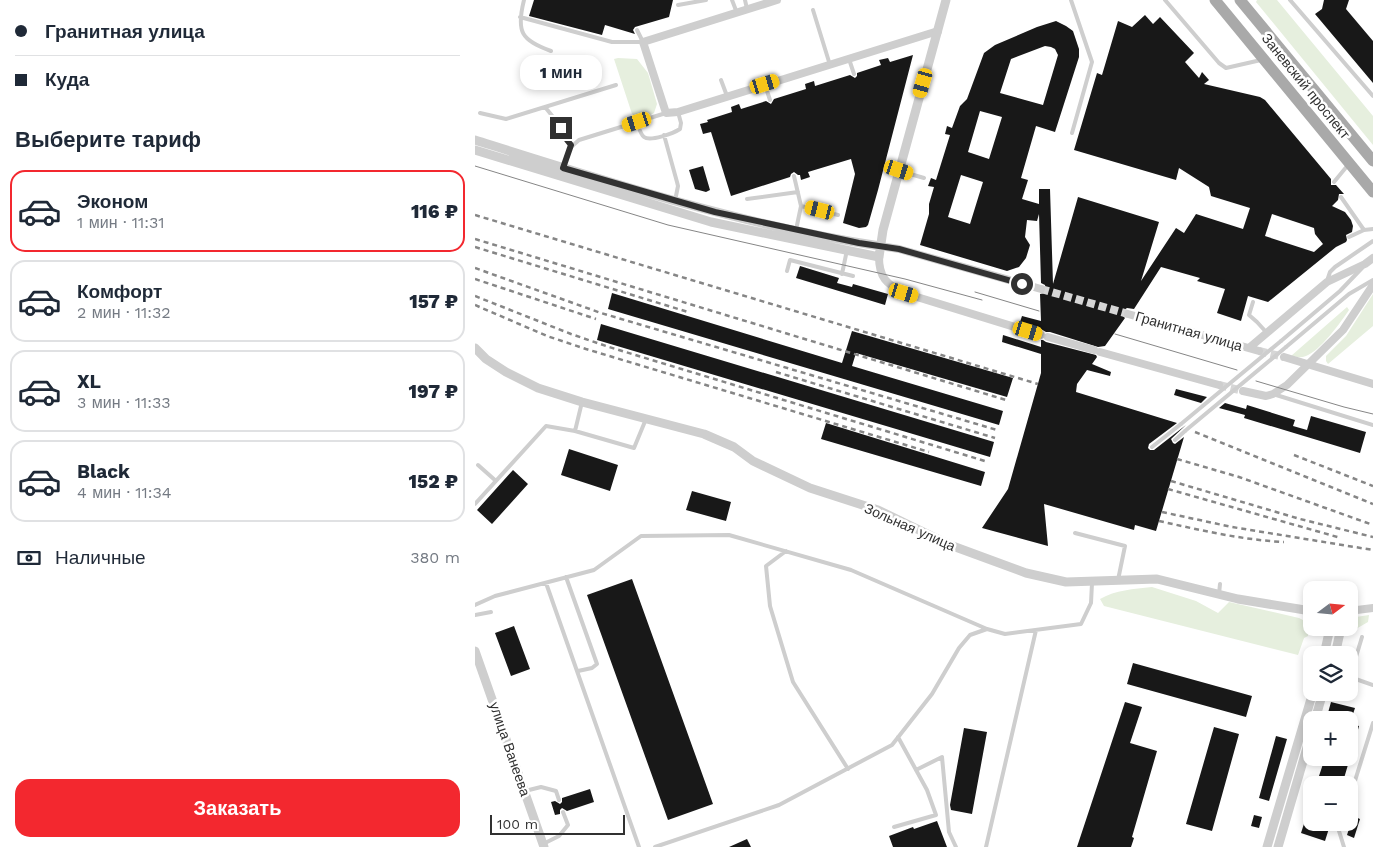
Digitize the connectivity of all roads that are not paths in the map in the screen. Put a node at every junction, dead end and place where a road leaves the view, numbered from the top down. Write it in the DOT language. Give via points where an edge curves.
graph roads {
  1 [pos="524,0"];
  2 [pos="706,0"];
  3 [pos="732,0"];
  4 [pos="745,0"];
  5 [pos="777,0"];
  6 [pos="946,0"];
  7 [pos="1071,0"];
  8 [pos="1165,0"];
  9 [pos="1215,0"];
  10 [pos="1240,0"];
  11 [pos="1290,0"];
  12 [pos="678,5"];
  13 [pos="747,9"];
  14 [pos="813,10"];
  15 [pos="737,12"];
  16 [pos="520,17"];
  17 [pos="637,30"];
  18 [pos="937,31"];
  19 [pos="643,42"];
  20 [pos="551,51"];
  21 [pos="849,59"];
  22 [pos="1264,60"];
  23 [pos="830,65"];
  24 [pos="854,74"];
  25 [pos="721,80"];
  26 [pos="765,84"];
  27 [pos="616,85"];
  28 [pos="727,96"];
  29 [pos="1373,96"];
  30 [pos="770,100"];
  31 [pos="545,107"];
  32 [pos="479,112"];
  33 [pos="678,112"];
  34 [pos="666,113"];
  35 [pos="637,122"];
  36 [pos="1072,133"];
  37 [pos="664,135"];
  38 [pos="475,140"];
  39 [pos="571,145"];
  40 [pos="475,150"];
  41 [pos="1373,161"];
  42 [pos="1350,164"];
  43 [pos="563,168"];
  44 [pos="899,170"];
  45 [pos="794,176"];
  46 [pos="924,178"];
  47 [pos="1334,182"];
  48 [pos="798,192"];
  49 [pos="1373,192"];
  50 [pos="1341,197"];
  51 [pos="747,199"];
  52 [pos="674,202"];
  53 [pos="801,206"];
  54 [pos="838,215"];
  55 [pos="1373,229"];
  56 [pos="796,230"];
  57 [pos="1364,230"];
  58 [pos="1349,237"];
  59 [pos="1373,241"];
  60 [pos="880,246"];
  61 [pos="847,250"];
  62 [pos="879,257"];
  63 [pos="1373,258"];
  64 [pos="1365,264"];
  65 [pos="787,271"];
  66 [pos="842,274"];
  67 [pos="853,276"];
  68 [pos="1373,280"];
  69 [pos="1327,282"];
  70 [pos="1373,285"];
  71 [pos="1041,289"];
  72 [pos="1343,289"];
  73 [pos="1349,294"];
  74 [pos="1253,302"];
  75 [pos="1128,314"];
  76 [pos="1267,333"];
  77 [pos="475,348"];
  78 [pos="1249,348"];
  79 [pos="1259,351"];
  80 [pos="1284,357"];
  81 [pos="1309,364"];
  82 [pos="1373,384"];
  83 [pos="1219,385"];
  84 [pos="1243,391"];
  85 [pos="1273,394"];
  86 [pos="582,402"];
  87 [pos="647,419"];
  88 [pos="1373,425"];
  89 [pos="575,431"];
  90 [pos="1175,440"];
  91 [pos="1153,447"];
  92 [pos="479,465"];
  93 [pos="496,481"];
  94 [pos="475,504"];
  95 [pos="1075,533"];
  96 [pos="786,551"];
  97 [pos="566,577"];
  98 [pos="1119,580"];
  99 [pos="1092,582"];
  100 [pos="546,583"];
  101 [pos="1220,584"];
  102 [pos="1219,594"];
  103 [pos="475,605"];
  104 [pos="1373,608"];
  105 [pos="1303,610"];
  106 [pos="1358,610"];
  107 [pos="491,612"];
  108 [pos="475,615"];
  109 [pos="987,629"];
  110 [pos="1036,630"];
  111 [pos="1362,636"];
  112 [pos="1358,649"];
  113 [pos="475,651"];
  114 [pos="577,671"];
  115 [pos="1358,681"];
  116 [pos="1373,685"];
  117 [pos="1310,701"];
  118 [pos="1373,724"];
  119 [pos="898,737"];
  120 [pos="1303,761"];
  121 [pos="848,768"];
  122 [pos="916,770"];
  123 [pos="1357,776"];
  124 [pos="524,791"];
  125 [pos="559,800"];
  126 [pos="563,812"];
  127 [pos="947,814"];
  128 [pos="935,815"];
  129 [pos="894,827"];
  130 [pos="1339,831"];
  131 [pos="544,845"];
  132 [pos="639,847"];
  133 [pos="655,847"];
  134 [pos="956,847"];
  135 [pos="985,847"];
  136 [pos="1267,847"];
  137 [pos="1278,847"];
  138 [pos="1344,847"];
  1 -- 16 [label="lane"];
  2 -- 12 [label="lane"];
  3 -- 15 [label="lane"];
  4 -- 13 [label="lane"];
  5 -- 13 [label="street"];
  6 -- 18 [label="street"];
  7 -- 36 [label="lane" via="1092,62"];
  8 -- 22 [label="lane" via="1226,68"];
  9 -- 22 [label="main road, Заневский проспект"];
  10 -- 41 [label="main road, Заневский проспект"];
  11 -- 29 [label="lane"];
  13 -- 15 [label="street"];
  14 -- 23 [label="lane"];
  15 -- 19 [label="street"];
  16 -- 19 [label="lane" via="611,42"];
  16 -- 20 [label="lane" via="525,36 534,45"];
  17 -- 19 [label="lane"];
  18 -- 21 [label="street"];
  18 -- 44 [label="street"];
  19 -- 34 [label="street"];
  21 -- 23 [label="street"];
  21 -- 24 [label="lane"];
  22 -- 42 [label="main road, Заневский проспект"];
  23 -- 26 [label="street"];
  25 -- 28 [label="lane"];
  26 -- 28 [label="street"];
  26 -- 30 [label="lane"];
  27 -- 31 [label="lane"];
  28 -- 33 [label="street"];
  31 -- 32 [label="lane" via="506,119"];
  31 -- 39 [label="lane"];
  33 -- 34 [label="street"];
  33 -- 37 [label="lane" via="680,129"];
  34 -- 35 [label="lane"];
  35 -- 37 [label="lane" via="641,133 648,139"];
  35 -- 39 [label="lane"];
  37 -- 52 [label="lane" via="678,186"];
  38 -- 43 [label="street"];
  39 -- 43 [label="lane"];
  40 -- 61 [label="street" via="711,222"];
  42 -- 47 [label="lane"];
  42 -- 49 [label="main road, Заневский проспект"];
  43 -- 52 [label="street"];
  44 -- 46 [label="lane"];
  44 -- 60 [label="street"];
  45 -- 48 [label="lane"];
  48 -- 51 [label="lane"];
  48 -- 53 [label="lane"];
  50 -- 57 [label="lane"];
  52 -- 56 [label="street"];
  53 -- 54 [label="lane"];
  53 -- 56 [label="lane"];
  55 -- 57 [label="lane"];
  56 -- 60 [label="street"];
  57 -- 58 [label="lane"];
  59 -- 69 [label="lane" via="1335,266"];
  60 -- 62 [label="street"];
  60 -- 71 [label="street"];
  61 -- 62 [label="street"];
  61 -- 66 [label="lane"];
  62 -- 83 [label="street" via="884,279 904,293"];
  63 -- 64 [label="street, Гранитная улица"];
  64 -- 69 [label="street, Гранитная улица"];
  64 -- 72 [label="lane"];
  65 -- 66 [label="lane" via="790,260"];
  66 -- 67 [label="lane"];
  68 -- 73 [label="lane"];
  69 -- 76 [label="street, Гранитная улица"];
  70 -- 81 [label="street" via="1343,330"];
  72 -- 73 [label="lane"];
  72 -- 91 [label="lane, bridge"];
  73 -- 90 [label="lane, bridge"];
  74 -- 76 [label="lane" via="1249,316"];
  75 -- 78 [label="street, Гранитная улица"];
  76 -- 78 [label="street, Гранитная улица"];
  77 -- 86 [label="street, Зольная улица" via="486,359 521,380"];
  78 -- 79 [label="street, Гранитная улица"];
  80 -- 81 [label="street"];
  81 -- 82 [label="street"];
  81 -- 85 [label="street"];
  84 -- 85 [label="street" via="1257,395"];
  85 -- 88 [label="lane"];
  86 -- 87 [label="street, Зольная улица"];
  86 -- 89 [label="lane"];
  87 -- 89 [label="lane" via="634,448"];
  87 -- 99 [label="street, Зольная улица" via="704,434 810,488 878,510 950,545 1017,570 1065,582"];
  89 -- 93 [label="lane" via="546,426"];
  92 -- 93 [label="lane"];
  93 -- 94 [label="lane"];
  95 -- 98 [label="lane" via="1125,546"];
  96 -- 97 [label="lane" via="729,535 641,536 594,570"];
  96 -- 109 [label="lane" via="851,570"];
  96 -- 121 [label="lane" via="766,566 770,606 793,682"];
  97 -- 100 [label="lane"];
  97 -- 114 [label="lane" via="597,664"];
  98 -- 99 [label="street, Зольная улица"];
  98 -- 102 [label="street, Зольная улица" via="1157,579"];
  99 -- 110 [label="lane" via="1091,603 1081,624"];
  100 -- 103 [label="lane" via="495,596"];
  100 -- 114 [label="lane"];
  101 -- 102 [label="lane"];
  102 -- 105 [label="street, Зольная улица"];
  104 -- 106 [label="street"];
  107 -- 108 [label="lane"];
  109 -- 110 [label="lane" via="1005,634"];
  109 -- 119 [label="lane" via="970,636 959,648 933,694"];
  110 -- 135 [label="lane"];
  111 -- 112 [label="lane"];
  113 -- 124 [label="street, улица Ванеева"];
  114 -- 132 [label="lane"];
  115 -- 116 [label="lane"];
  117 -- 136 [label="street"];
  118 -- 123 [label="lane"];
  119 -- 121 [label="lane" via="892,745"];
  119 -- 122 [label="lane"];
  120 -- 137 [label="street"];
  121 -- 133 [label="lane" via="779,805"];
  122 -- 127 [label="lane" via="942,757"];
  122 -- 128 [label="lane"];
  124 -- 125 [label="lane" via="541,788 556,791"];
  124 -- 131 [label="street, улица Ванеева"];
  126 -- 131 [label="lane" via="568,825 559,836"];
  127 -- 128 [label="lane"];
  127 -- 134 [label="lane" via="949,832"];
  128 -- 129 [label="lane"];
  130 -- 138 [label="lane"];
}
